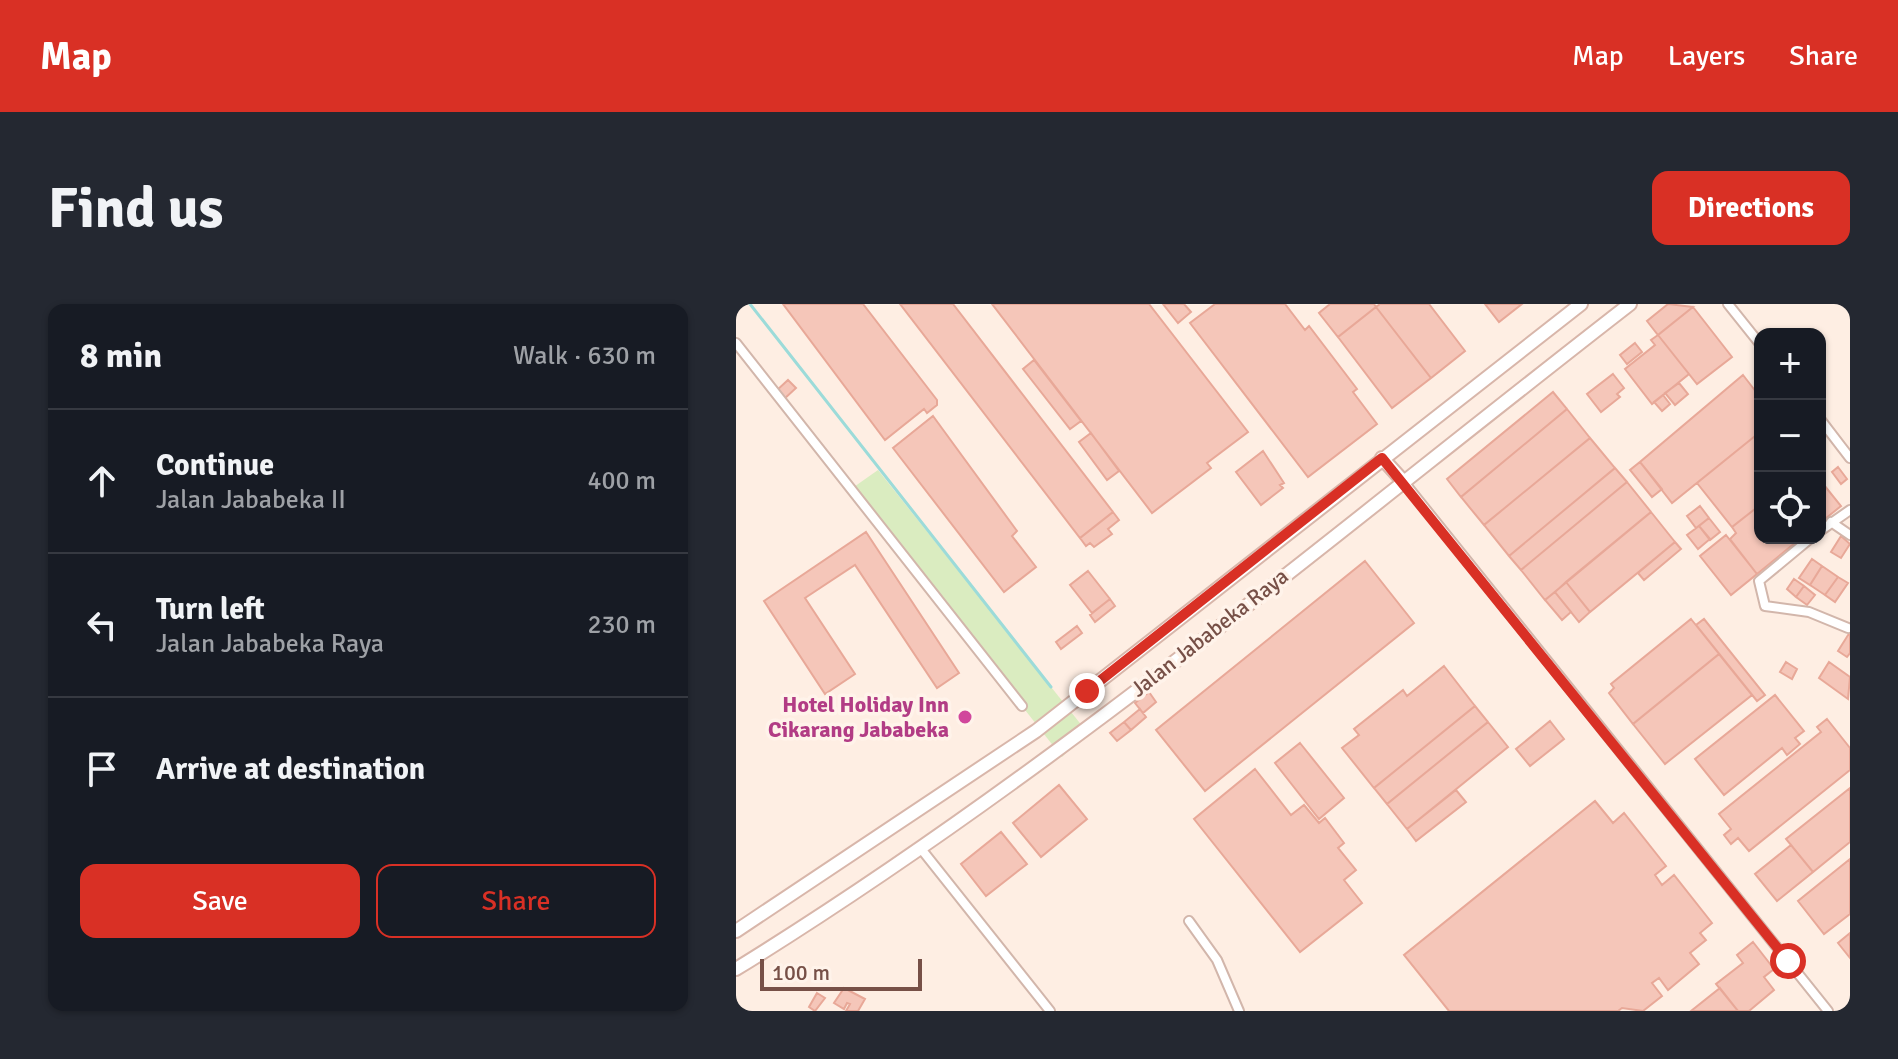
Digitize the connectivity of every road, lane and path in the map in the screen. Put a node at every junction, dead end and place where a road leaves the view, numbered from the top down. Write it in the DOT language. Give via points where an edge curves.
graph roads {
  1 [pos="1581,304"];
  2 [pos="1630,304"];
  3 [pos="1728,304"];
  4 [pos="1754,336"];
  5 [pos="736,343"];
  6 [pos="1826,427"];
  7 [pos="1382,458"];
  8 [pos="1850,458"];
  9 [pos="1403,481"];
  10 [pos="1850,510"];
  11 [pos="1831,522"];
  12 [pos="1826,526"];
  13 [pos="1850,535"];
  14 [pos="1804,544"];
  15 [pos="1848,628"];
  16 [pos="1022,706"];
  17 [pos="922,850"];
  18 [pos="1189,921"];
  19 [pos="736,931"];
  20 [pos="736,969"];
  21 [pos="1050,1011"];
  22 [pos="1239,1011"];
  23 [pos="1828,1011"];
  1 -- 7 [label="main road, Jalan Jababeka Raya"];
  2 -- 9 [label="main road, Jalan Jababeka Raya"];
  3 -- 4 [label="street"];
  5 -- 16 [label="street"];
  6 -- 8 [label="street"];
  7 -- 9 [label="main road"];
  7 -- 19 [label="main road, Jalan Jababeka Raya" via="1038,729"];
  9 -- 17 [label="main road, Jalan Jababeka Raya" via="1055,754"];
  9 -- 23 [label="street"];
  10 -- 11 [label="street"];
  11 -- 12 [label="street"];
  11 -- 13 [label="street"];
  14 -- 15 [label="street" via="1759,581 1765,606 1809,612"];
  17 -- 20 [label="main road, Jalan Jababeka Raya"];
  17 -- 21 [label="street"];
  18 -- 22 [label="street" via="1217,960"];
}
